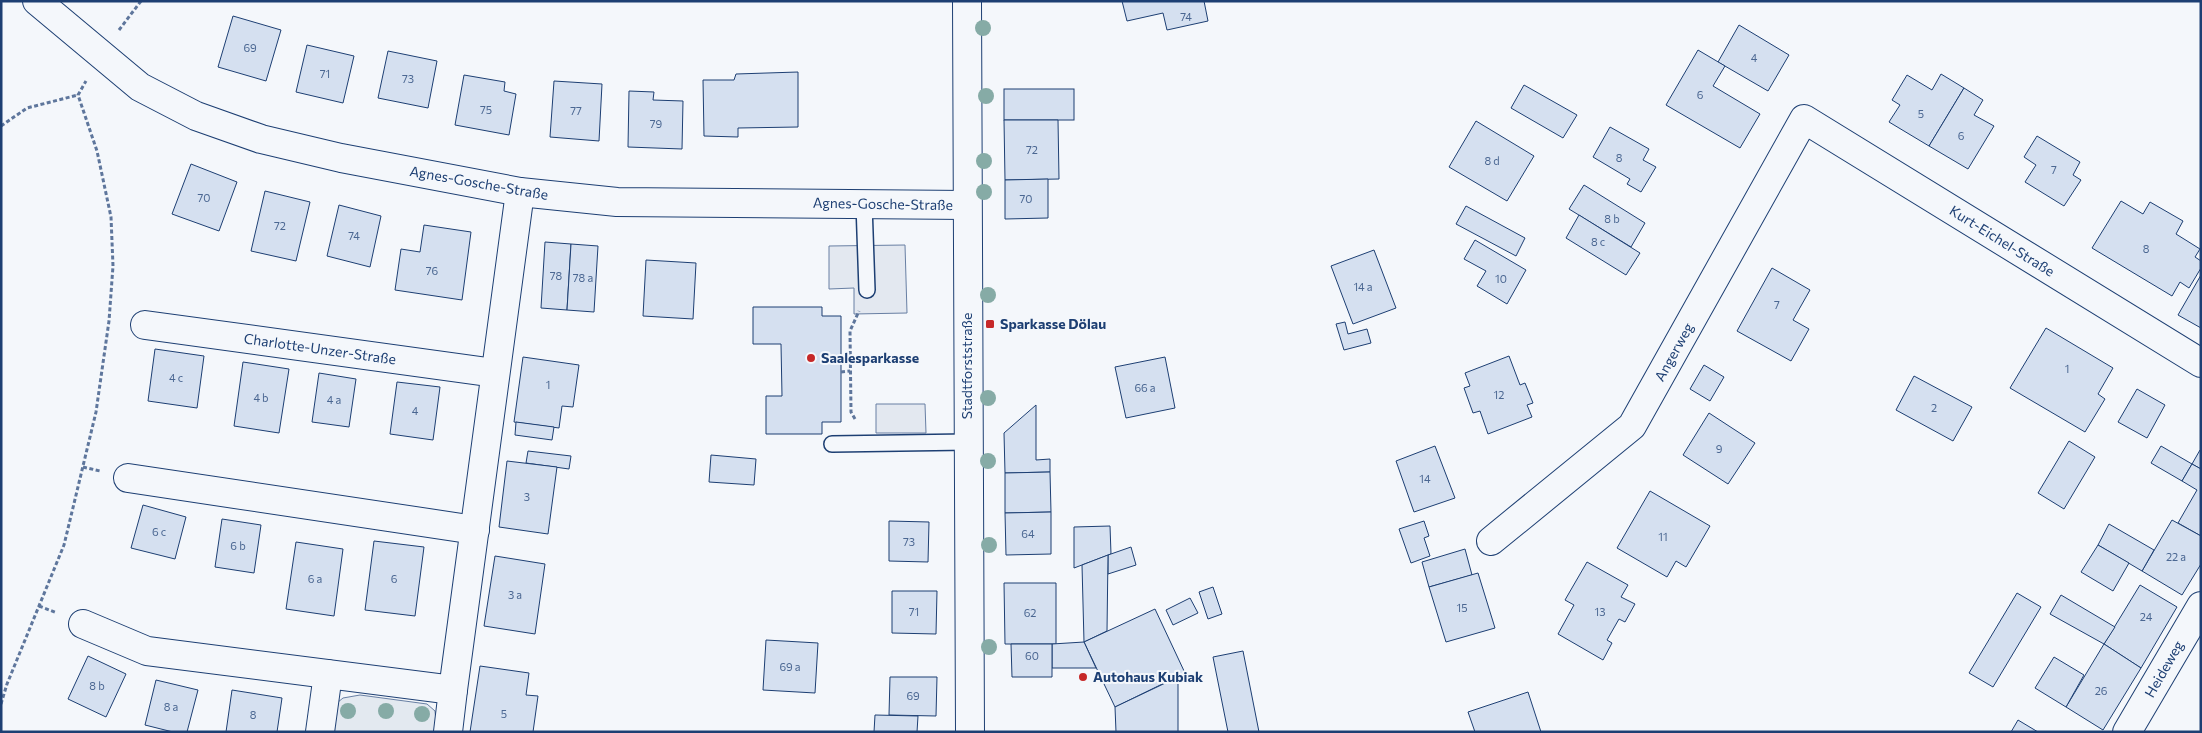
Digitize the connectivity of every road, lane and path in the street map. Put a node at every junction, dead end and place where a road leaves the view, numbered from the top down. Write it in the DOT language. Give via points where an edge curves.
graph roads {
  1 [pos="38,1"];
  2 [pos="142,1"];
  3 [pos="967,1"];
  4 [pos="102,53"];
  5 [pos="78,96"];
  6 [pos="1804,119"];
  7 [pos="1,126"];
  8 [pos="520,192"];
  9 [pos="864,204"];
  10 [pos="967,205"];
  11 [pos="867,290"];
  12 [pos="145,325"];
  13 [pos="2201,363"];
  14 [pos="841,372"];
  15 [pos="850,372"];
  16 [pos="495,373"];
  17 [pos="968,442"];
  18 [pos="832,444"];
  19 [pos="869,444"];
  20 [pos="128,478"];
  21 [pos="475,530"];
  22 [pos="1491,541"];
  23 [pos="2201,606"];
  24 [pos="83,624"];
  25 [pos="328,674"];
  26 [pos="453,690"];
  27 [pos="1,704"];
  28 [pos="320,732"];
  29 [pos="448,732"];
  30 [pos="970,732"];
  31 [pos="2127,732"];
  1 -- 4 [label="street, Agnes-Gosche-Straße"];
  2 -- 4 [label="path"];
  3 -- 10 [label="street, Stadtforststraße"];
  4 -- 5 [label="path"];
  4 -- 8 [label="street, Agnes-Gosche-Straße" via="140,87 196,116 260,139"];
  5 -- 7 [label="path" via="28,108"];
  5 -- 27 [label="path" via="97,151 111,217 113,266 109,321 96,412 64,546"];
  6 -- 13 [label="street, Kurt-Eichel-Straße"];
  6 -- 22 [label="street, Angerweg" via="1632,426"];
  8 -- 9 [label="street, Agnes-Gosche-Straße" via="617,202"];
  8 -- 16 [label="street"];
  9 -- 10 [label="street, Agnes-Gosche-Straße"];
  9 -- 11 [label="lane"];
  10 -- 17 [label="street, Stadtforststraße"];
  11 -- 15 [label="path" via="850,331"];
  12 -- 16 [label="street, Charlotte-Unzer-Straße"];
  14 -- 15 [label="path"];
  15 -- 19 [label="path" via="851,412"];
  16 -- 21 [label="street"];
  17 -- 19 [label="lane"];
  17 -- 30 [label="street, Stadtforststraße"];
  18 -- 19 [label="lane"];
  20 -- 21 [label="street"];
  21 -- 26 [label="street"];
  23 -- 31 [label="street, Heideweg"];
  24 -- 25 [label="street" via="146,651"];
  25 -- 26 [label="street"];
  25 -- 28 [label="street"];
  26 -- 29 [label="street"];
}
